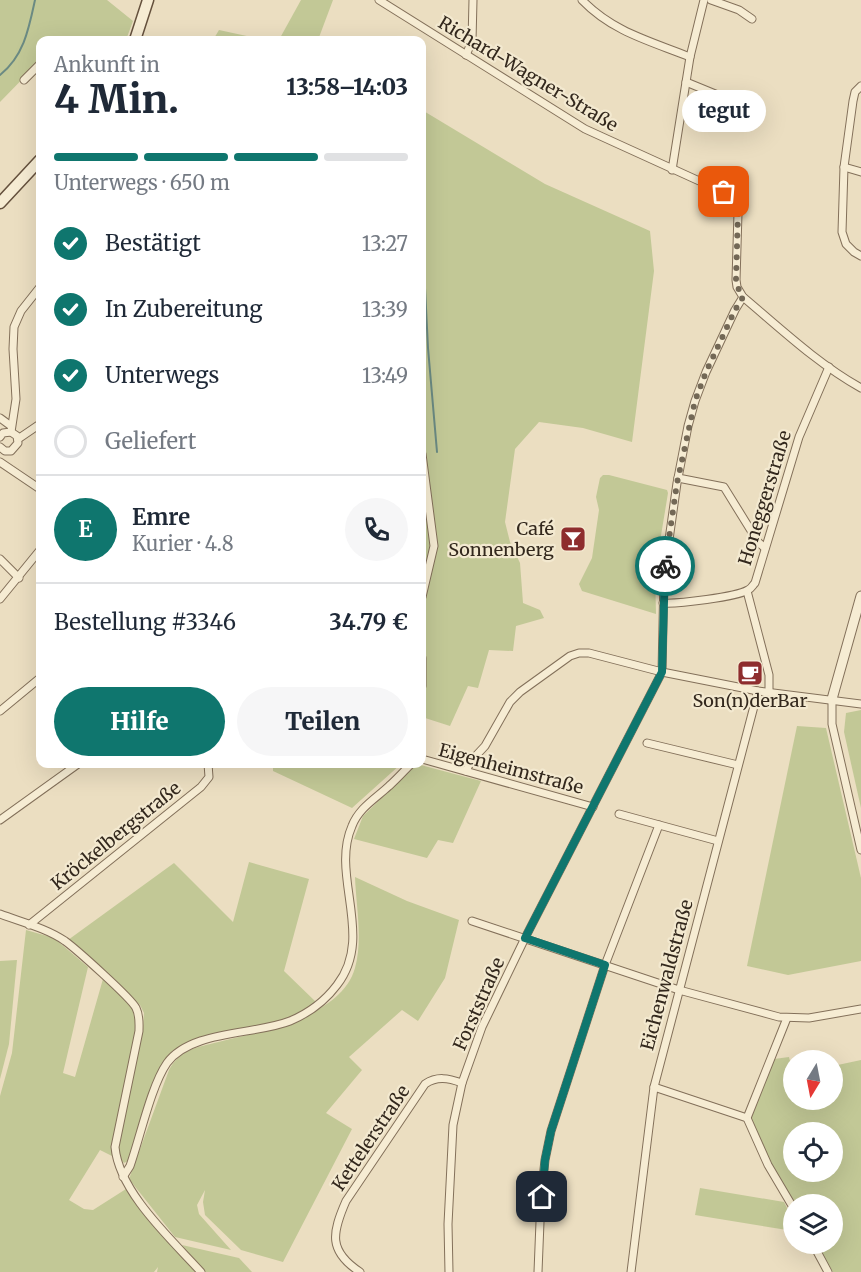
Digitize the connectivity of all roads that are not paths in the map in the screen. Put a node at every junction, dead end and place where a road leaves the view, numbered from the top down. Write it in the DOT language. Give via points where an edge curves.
graph roads {
  1 [pos="148,0"];
  2 [pos="379,0"];
  3 [pos="474,0"];
  4 [pos="582,0"];
  5 [pos="704,0"];
  6 [pos="711,0"];
  7 [pos="752,19"];
  8 [pos="136,36"];
  9 [pos="466,55"];
  10 [pos="690,57"];
  11 [pos="36,68"];
  12 [pos="24,80"];
  13 [pos="686,82"];
  14 [pos="861,86"];
  15 [pos="735,107"];
  16 [pos="36,164"];
  17 [pos="844,167"];
  18 [pos="672,170"];
  19 [pos="861,171"];
  20 [pos="0,202"];
  21 [pos="861,256"];
  22 [pos="36,292"];
  23 [pos="743,297"];
  24 [pos="829,368"];
  25 [pos="861,388"];
  26 [pos="0,418"];
  27 [pos="36,427"];
  28 [pos="11,429"];
  29 [pos="0,437"];
  30 [pos="18,439"];
  31 [pos="2,449"];
  32 [pos="0,461"];
  33 [pos="678,477"];
  34 [pos="426,485"];
  35 [pos="36,486"];
  36 [pos="765,548"];
  37 [pos="36,555"];
  38 [pos="0,559"];
  39 [pos="19,578"];
  40 [pos="426,580"];
  41 [pos="747,591"];
  42 [pos="861,597"];
  43 [pos="0,599"];
  44 [pos="663,603"];
  45 [pos="662,672"];
  46 [pos="36,681"];
  47 [pos="758,691"];
  48 [pos="769,692"];
  49 [pos="832,699"];
  50 [pos="861,704"];
  51 [pos="0,711"];
  52 [pos="647,743"];
  53 [pos="426,760"];
  54 [pos="738,765"];
  55 [pos="72,768"];
  56 [pos="208,768"];
  57 [pos="407,768"];
  58 [pos="466,771"];
  59 [pos="593,807"];
  60 [pos="619,814"];
  61 [pos="0,820"];
  62 [pos="658,825"];
  63 [pos="718,841"];
  64 [pos="861,850"];
  65 [pos="0,914"];
  66 [pos="472,921"];
  67 [pos="29,925"];
  68 [pos="525,938"];
  69 [pos="605,965"];
  70 [pos="679,990"];
  71 [pos="861,1009"];
  72 [pos="787,1018"];
  73 [pos="462,1083"];
  74 [pos="654,1087"];
  75 [pos="747,1118"];
  76 [pos="123,1177"];
  77 [pos="785,1194"];
  78 [pos="818,1254"];
  79 [pos="201,1272"];
  80 [pos="360,1272"];
  81 [pos="449,1272"];
  82 [pos="538,1272"];
  83 [pos="631,1272"];
  84 [pos="828,1272"];
  1 -- 8 [label="main road"];
  2 -- 9 [label="street, Richard-Wagner-Straße"];
  3 -- 9 [label="street" via="472,41"];
  4 -- 10 [label="street" via="615,27"];
  5 -- 10 [label="street"];
  6 -- 7 [label="street"];
  9 -- 18 [label="street, Richard-Wagner-Straße" via="585,129"];
  10 -- 13 [label="street"];
  11 -- 12 [label="street"];
  13 -- 15 [label="street" via="725,98"];
  13 -- 18 [label="street"];
  14 -- 17 [label="street" via="853,101"];
  16 -- 20 [label="main road"];
  17 -- 19 [label="street"];
  17 -- 21 [label="street" via="843,239"];
  18 -- 23 [label="street, Richard-Wagner-Straße" via="724,192 735,204 736,279"];
  22 -- 28 [label="street" via="14,327 16,399"];
  23 -- 24 [label="street"];
  23 -- 33 [label="street" via="695,401"];
  24 -- 25 [label="street"];
  24 -- 36 [label="street, Honeggerstraße" via="799,437"];
  26 -- 28 [label="street"];
  27 -- 30 [label="street"];
  28 -- 29 [label="street"];
  28 -- 30 [label="street"];
  30 -- 31 [label="street" via="14,449"];
  31 -- 32 [label="street"];
  32 -- 35 [label="street"];
  33 -- 36 [label="street" via="724,487"];
  33 -- 44 [label="street"];
  34 -- 40 [label="street" via="434,546"];
  36 -- 41 [label="street, Honeggerstraße" via="755,583"];
  37 -- 39 [label="street"];
  38 -- 39 [label="street"];
  39 -- 43 [label="street"];
  41 -- 44 [label="street, Honeggerstraße"];
  41 -- 48 [label="street" via="769,675"];
  42 -- 49 [label="street"];
  44 -- 45 [label="street"];
  45 -- 47 [label="street"];
  45 -- 58 [label="street" via="589,653 570,656 510,702"];
  45 -- 59 [label="street, Forststraße"];
  46 -- 51 [label="street"];
  47 -- 48 [label="street"];
  47 -- 54 [label="street, Eichenwaldstraße"];
  48 -- 49 [label="street"];
  49 -- 50 [label="street"];
  49 -- 64 [label="street" via="834,733"];
  52 -- 54 [label="street"];
  53 -- 58 [label="street, Eigenheimstraße"];
  54 -- 63 [label="street, Eichenwaldstraße"];
  55 -- 61 [label="street"];
  56 -- 67 [label="street, Kröckelbergstraße" via="209,777 201,787"];
  57 -- 76 [label="street" via="362,809 351,827 346,855 353,942 348,970 318,1005 289,1021 187,1046 168,1062"];
  58 -- 59 [label="street, Eigenheimstraße"];
  59 -- 68 [label="street, Forststraße"];
  60 -- 62 [label="street"];
  62 -- 63 [label="street"];
  62 -- 69 [label="street"];
  63 -- 70 [label="street, Eichenwaldstraße"];
  65 -- 67 [label="street"];
  66 -- 68 [label="street"];
  67 -- 76 [label="street" via="65,942 136,1008 139,1031 115,1147"];
  68 -- 69 [label="street"];
  68 -- 73 [label="street, Forststraße" via="482,1027"];
  69 -- 70 [label="street"];
  69 -- 82 [label="street" via="551,1131 542,1188"];
  70 -- 72 [label="street"];
  70 -- 74 [label="street, Eichenwaldstraße"];
  71 -- 72 [label="street"];
  72 -- 75 [label="street"];
  73 -- 80 [label="street, Kettelerstraße" via="441,1078 425,1084 346,1201 335,1242 345,1261"];
  73 -- 81 [label="street, Forststraße" via="453,1125"];
  74 -- 75 [label="street"];
  74 -- 83 [label="street, Eichenwaldstraße"];
  75 -- 77 [label="street"];
  76 -- 79 [label="street"];
  78 -- 84 [label="street"];
}
